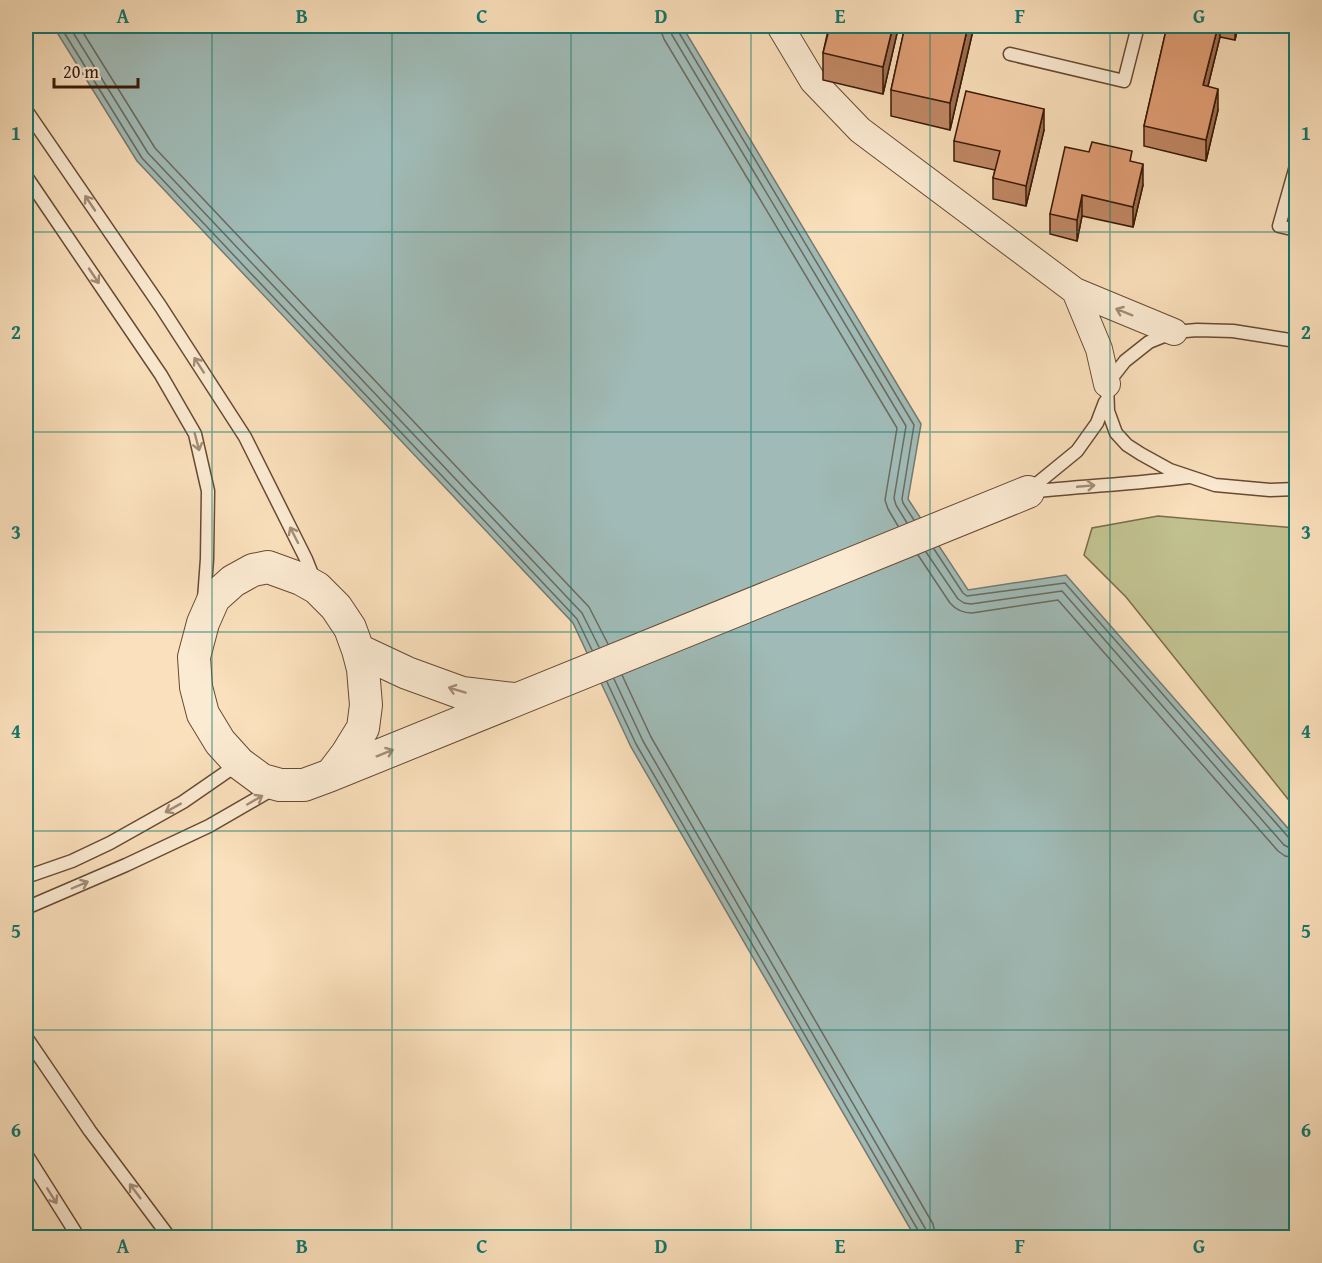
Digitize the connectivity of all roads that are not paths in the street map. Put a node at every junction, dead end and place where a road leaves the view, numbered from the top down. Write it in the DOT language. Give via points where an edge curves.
graph roads {
  1 [pos="780,26"];
  2 [pos="1138,26"];
  3 [pos="1010,54"];
  4 [pos="26,110"];
  5 [pos="1296,166"];
  6 [pos="26,176"];
  7 [pos="1296,230"];
  8 [pos="1075,291"];
  9 [pos="1174,332"];
  10 [pos="1296,341"];
  11 [pos="1108,390"];
  12 [pos="1191,477"];
  13 [pos="1296,489"];
  14 [pos="1028,492"];
  15 [pos="317,588"];
  16 [pos="202,623"];
  17 [pos="358,650"];
  18 [pos="515,699"];
  19 [pos="239,763"];
  20 [pos="331,775"];
  21 [pos="280,785"];
  22 [pos="26,877"];
  23 [pos="26,908"];
  24 [pos="26,1037"];
  25 [pos="26,1154"];
  26 [pos="79,1238"];
  27 [pos="170,1238"];
  1 -- 8 [label="street" via="813,81 860,130"];
  2 -- 3 [label="lane" via="1124,81"];
  15 -- 4 [label="lane, one-way" via="245,437"];
  5 -- 7 [label="lane" via="1279,226"];
  6 -- 16 [label="lane, one-way" via="161,375 195,434 208,491"];
  9 -- 8 [label="street, one-way"];
  8 -- 11 [label="street" via="1099,350"];
  9 -- 10 [label="lane" via="1233,331"];
  9 -- 11 [label="lane" via="1149,342 1125,361"];
  11 -- 12 [label="lane" via="1108,411 1116,433 1127,445 1170,470"];
  11 -- 14 [label="lane" via="1097,423 1077,451"];
  12 -- 13 [label="lane" via="1215,485"];
  14 -- 12 [label="lane, one-way"];
  14 -- 18 [label="street"];
  15 -- 16 [label="street" via="268,567 253,570 233,580 214,598"];
  15 -- 17 [label="street" via="350,628"];
  16 -- 19 [label="street" via="194,657 203,714"];
  18 -- 17 [label="street, one-way" via="462,693"];
  17 -- 20 [label="street" via="366,705 363,728"];
  20 -- 18 [label="street, one-way"];
  19 -- 21 [label="street" via="262,780"];
  19 -- 22 [label="lane, one-way" via="183,802 110,843"];
  20 -- 21 [label="street" via="304,785"];
  23 -- 21 [label="lane, one-way" via="209,826"];
  27 -- 24 [label="lane, one-way"];
  25 -- 26 [label="lane, one-way"];
}
